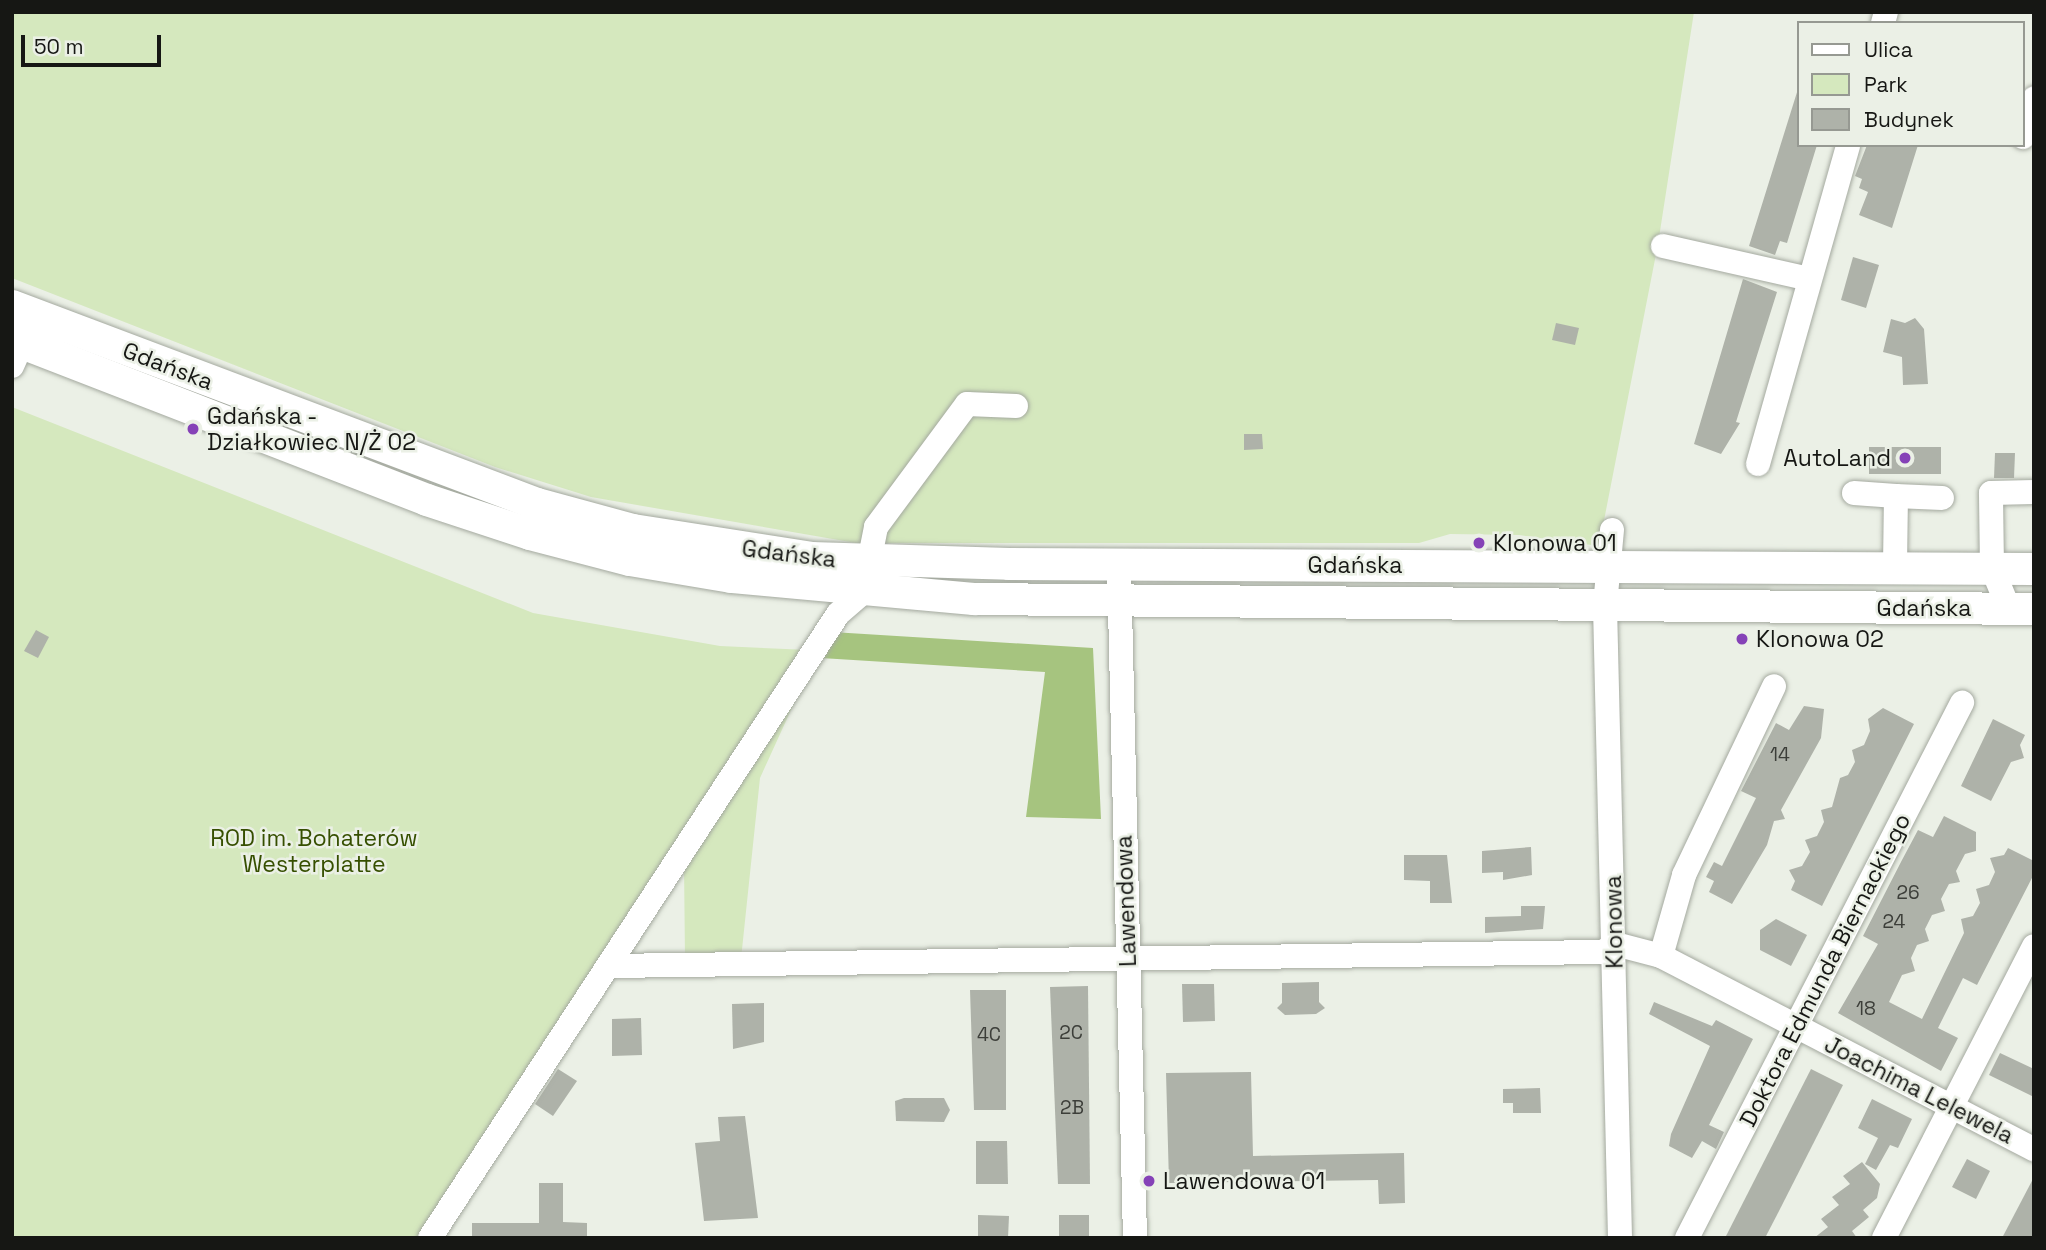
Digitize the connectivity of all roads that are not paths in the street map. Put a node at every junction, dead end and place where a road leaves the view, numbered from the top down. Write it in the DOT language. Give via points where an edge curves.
graph roads {
  1 [pos="2034,99"];
  2 [pos="2025,130"];
  3 [pos="1847,147"];
  4 [pos="1663,246"];
  5 [pos="1809,279"];
  6 [pos="19,334"];
  7 [pos="1016,406"];
  8 [pos="1758,464"];
  9 [pos="2034,492"];
  10 [pos="1854,494"];
  11 [pos="1896,496"];
  12 [pos="1942,498"];
  13 [pos="1612,530"];
  14 [pos="1119,565"];
  15 [pos="1606,565"];
  16 [pos="1895,566"];
  17 [pos="1992,568"];
  18 [pos="2034,569"];
  19 [pos="865,577"];
  20 [pos="1118,602"];
  21 [pos="1605,606"];
  22 [pos="2022,609"];
  23 [pos="1774,686"];
  24 [pos="1962,703"];
  25 [pos="1615,944"];
  26 [pos="2034,946"];
  27 [pos="1661,956"];
  28 [pos="1128,959"];
  29 [pos="610,966"];
  30 [pos="1796,1026"];
  31 [pos="1952,1107"];
  32 [pos="2034,1149"];
  33 [pos="430,1238"];
  34 [pos="1135,1238"];
  35 [pos="1620,1238"];
  36 [pos="1687,1238"];
  37 [pos="1884,1238"];
  1 -- 2 [label="street"];
  3 -- 5 [label="street"];
  4 -- 5 [label="street"];
  5 -- 8 [label="street"];
  6 -- 19 [label="main road, Gdańska" via="537,504"];
  7 -- 19 [label="street" via="967,404 876,527"];
  9 -- 17 [label="street" via="1991,493"];
  10 -- 11 [label="street"];
  11 -- 12 [label="street"];
  11 -- 16 [label="street"];
  13 -- 15 [label="street"];
  14 -- 15 [label="main road, Gdańska"];
  14 -- 19 [label="main road, Gdańska"];
  14 -- 20 [label="street, Lawendowa"];
  15 -- 16 [label="main road, Gdańska"];
  15 -- 21 [label="street"];
  16 -- 17 [label="main road, Gdańska"];
  17 -- 18 [label="main road, Gdańska"];
  17 -- 22 [label="street"];
  19 -- 20 [label="main road, Gdańska"];
  19 -- 29 [label="street"];
  20 -- 21 [label="main road, Gdańska"];
  20 -- 28 [label="street, Lawendowa"];
  21 -- 22 [label="main road, Gdańska"];
  21 -- 25 [label="street, Klonowa"];
  23 -- 27 [label="street" via="1684,875"];
  24 -- 30 [label="street, Doktora Edmunda Biernackiego"];
  25 -- 27 [label="street, Joachima Lelewela"];
  25 -- 28 [label="street" via="1604,952"];
  25 -- 35 [label="street, Klonowa"];
  26 -- 31 [label="street"];
  27 -- 30 [label="street, Joachima Lelewela"];
  28 -- 29 [label="street"];
  28 -- 34 [label="street, Lawendowa"];
  29 -- 33 [label="street"];
  30 -- 31 [label="street, Joachima Lelewela"];
  30 -- 36 [label="street, Doktora Edmunda Biernackiego"];
  31 -- 32 [label="street, Joachima Lelewela"];
  31 -- 37 [label="street"];
}
